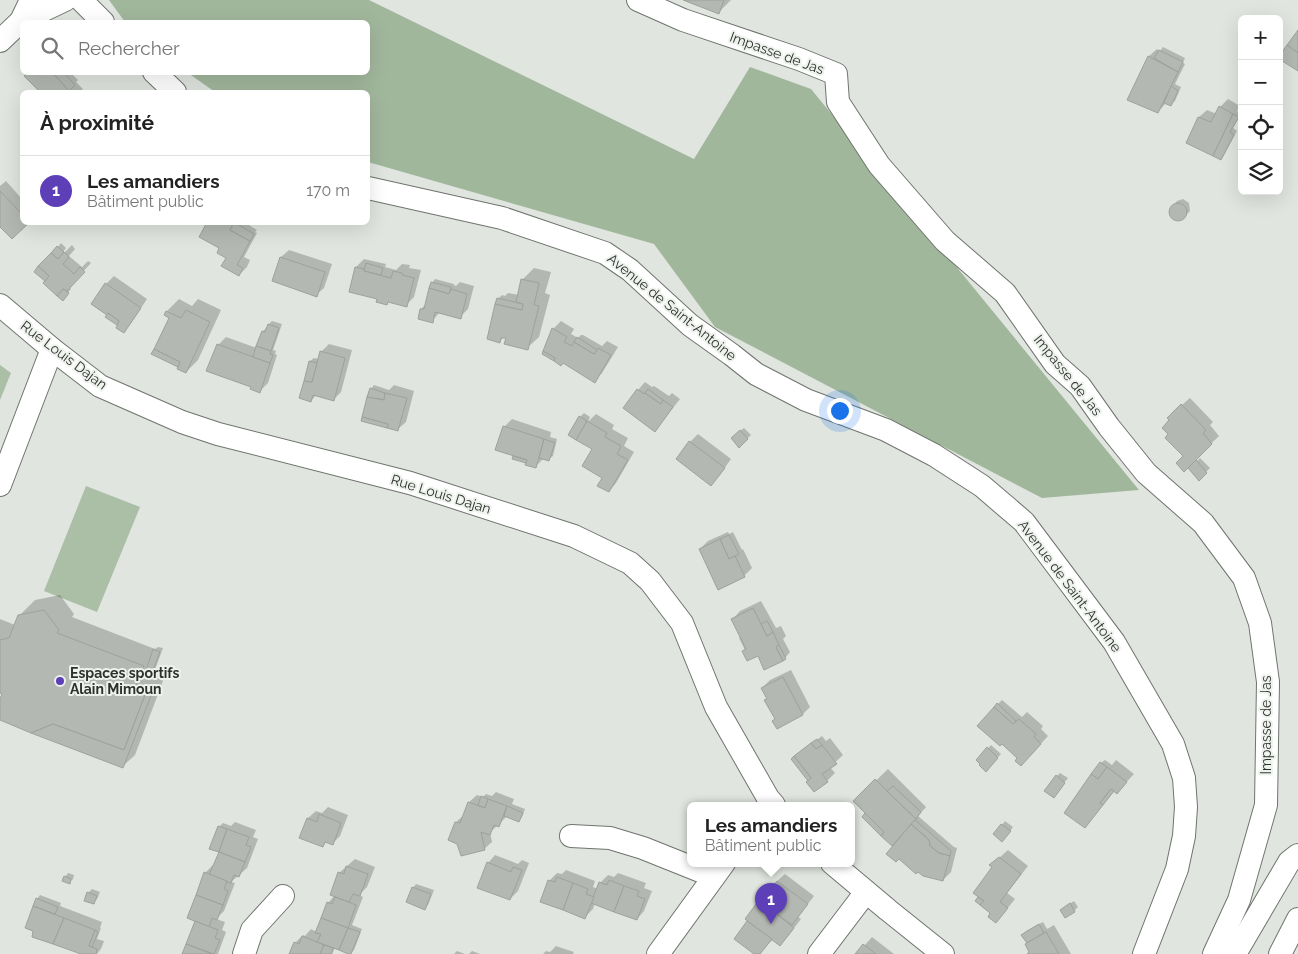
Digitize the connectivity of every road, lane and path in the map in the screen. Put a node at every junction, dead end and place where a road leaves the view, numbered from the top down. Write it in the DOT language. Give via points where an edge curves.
graph roads {
  1 [pos="31,0"];
  2 [pos="65,0"];
  3 [pos="81,0"];
  4 [pos="638,0"];
  5 [pos="22,20"];
  6 [pos="24,20"];
  7 [pos="101,20"];
  8 [pos="20,23"];
  9 [pos="0,41"];
  10 [pos="157,75"];
  11 [pos="173,90"];
  12 [pos="370,188"];
  13 [pos="0,305"];
  14 [pos="52,349"];
  15 [pos="0,486"];
  16 [pos="767,802"];
  17 [pos="571,836"];
  18 [pos="1298,855"];
  19 [pos="687,861"];
  20 [pos="837,867"];
  21 [pos="718,870"];
  22 [pos="866,892"];
  23 [pos="283,896"];
  24 [pos="1298,919"];
  25 [pos="244,954"];
  26 [pos="658,954"];
  27 [pos="819,954"];
  28 [pos="943,954"];
  29 [pos="1144,954"];
  30 [pos="1214,954"];
  31 [pos="1235,954"];
  32 [pos="1280,954"];
  1 -- 5 [label="street"];
  2 -- 6 [label="street"];
  3 -- 7 [label="street"];
  4 -- 30 [label="street, Impasse de Jas" via="683,20 836,74 838,102 879,164 945,241 1005,294 1055,364 1080,386 1146,473 1203,523 1244,578 1260,623 1268,682 1266,805 1239,900"];
  8 -- 9 [label="street"];
  10 -- 11 [label="street"];
  12 -- 29 [label="street, Avenue de Saint-Antoine" via="502,218 605,253 630,270 690,325 756,374 806,400 886,430 934,455 982,486 1024,522 1114,642 1173,744 1184,778 1184,836 1177,869"];
  13 -- 14 [label="street, Rue Louis Dajan"];
  14 -- 15 [label="street"];
  14 -- 16 [label="street, Rue Louis Dajan" via="100,386 182,422 410,483 574,536 630,563 650,580 682,623 716,707"];
  17 -- 19 [label="street" via="610,838"];
  18 -- 31 [label="street" via="1289,862"];
  20 -- 22 [label="street"];
  21 -- 26 [label="street"];
  22 -- 27 [label="street"];
  22 -- 28 [label="street"];
  23 -- 25 [label="street" via="252,930"];
  24 -- 32 [label="street"];
}
